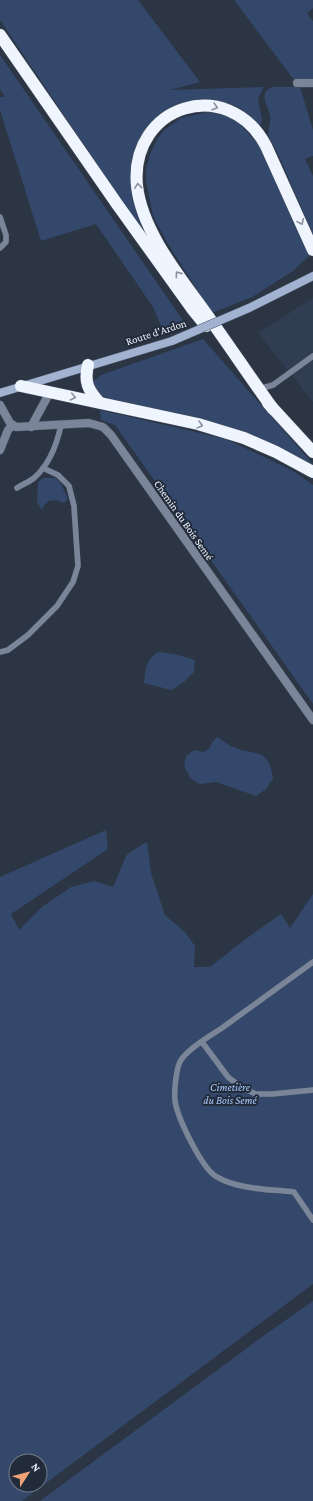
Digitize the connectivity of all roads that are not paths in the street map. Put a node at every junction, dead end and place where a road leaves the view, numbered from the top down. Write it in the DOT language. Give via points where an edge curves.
graph roads {
  1 [pos="0,35"];
  2 [pos="297,83"];
  3 [pos="313,83"];
  4 [pos="0,217"];
  5 [pos="0,248"];
  6 [pos="313,250"];
  7 [pos="313,276"];
  8 [pos="313,356"];
  9 [pos="88,365"];
  10 [pos="21,386"];
  11 [pos="259,389"];
  12 [pos="50,392"];
  13 [pos="0,393"];
  14 [pos="100,402"];
  15 [pos="0,405"];
  16 [pos="273,408"];
  17 [pos="61,424"];
  18 [pos="12,425"];
  19 [pos="31,427"];
  20 [pos="0,450"];
  21 [pos="313,452"];
  22 [pos="43,468"];
  23 [pos="313,472"];
  24 [pos="17,488"];
  25 [pos="0,652"];
  26 [pos="313,720"];
  27 [pos="313,962"];
  28 [pos="202,1042"];
  29 [pos="313,1090"];
  30 [pos="313,1220"];
  1 -- 16 [label="highway" via="193,310"];
  2 -- 3 [label="street"];
  4 -- 5 [label="lane" via="6,242"];
  11 -- 6 [label="highway, one-way" via="166,257 142,208 137,186 137,169 141,149 149,136 161,121 176,111 191,106 208,105 230,111 250,124 266,146"];
  7 -- 9 [label="main road, Route d'Ardon, bridge" via="249,308 172,341"];
  8 -- 11 [label="lane" via="272,385"];
  9 -- 10 [label="main road, Route d'Ardon"];
  9 -- 14 [label="highway" via="85,376 90,392"];
  10 -- 12 [label="highway"];
  10 -- 13 [label="main road, Route d'Ardon"];
  11 -- 16 [label="highway"];
  12 -- 14 [label="highway, one-way"];
  12 -- 19 [label="street"];
  14 -- 23 [label="highway, one-way" via="198,424 244,438"];
  15 -- 18 [label="street"];
  16 -- 21 [label="highway"];
  17 -- 19 [label="street, Chemin du Bois Semé"];
  17 -- 22 [label="lane" via="59,436"];
  17 -- 26 [label="street, Chemin du Bois Semé" via="89,423 103,427 111,435"];
  18 -- 19 [label="street, Chemin du Bois Semé"];
  18 -- 20 [label="street"];
  22 -- 24 [label="lane"];
  22 -- 25 [label="lane" via="58,475 70,486 78,566 74,582 57,606 28,635 8,650"];
  27 -- 28 [label="lane"];
  28 -- 29 [label="lane" via="228,1077 242,1088 256,1094"];
  28 -- 30 [label="lane" via="180,1060 176,1080 175,1101 194,1148 206,1167 226,1182 294,1192"];
}
